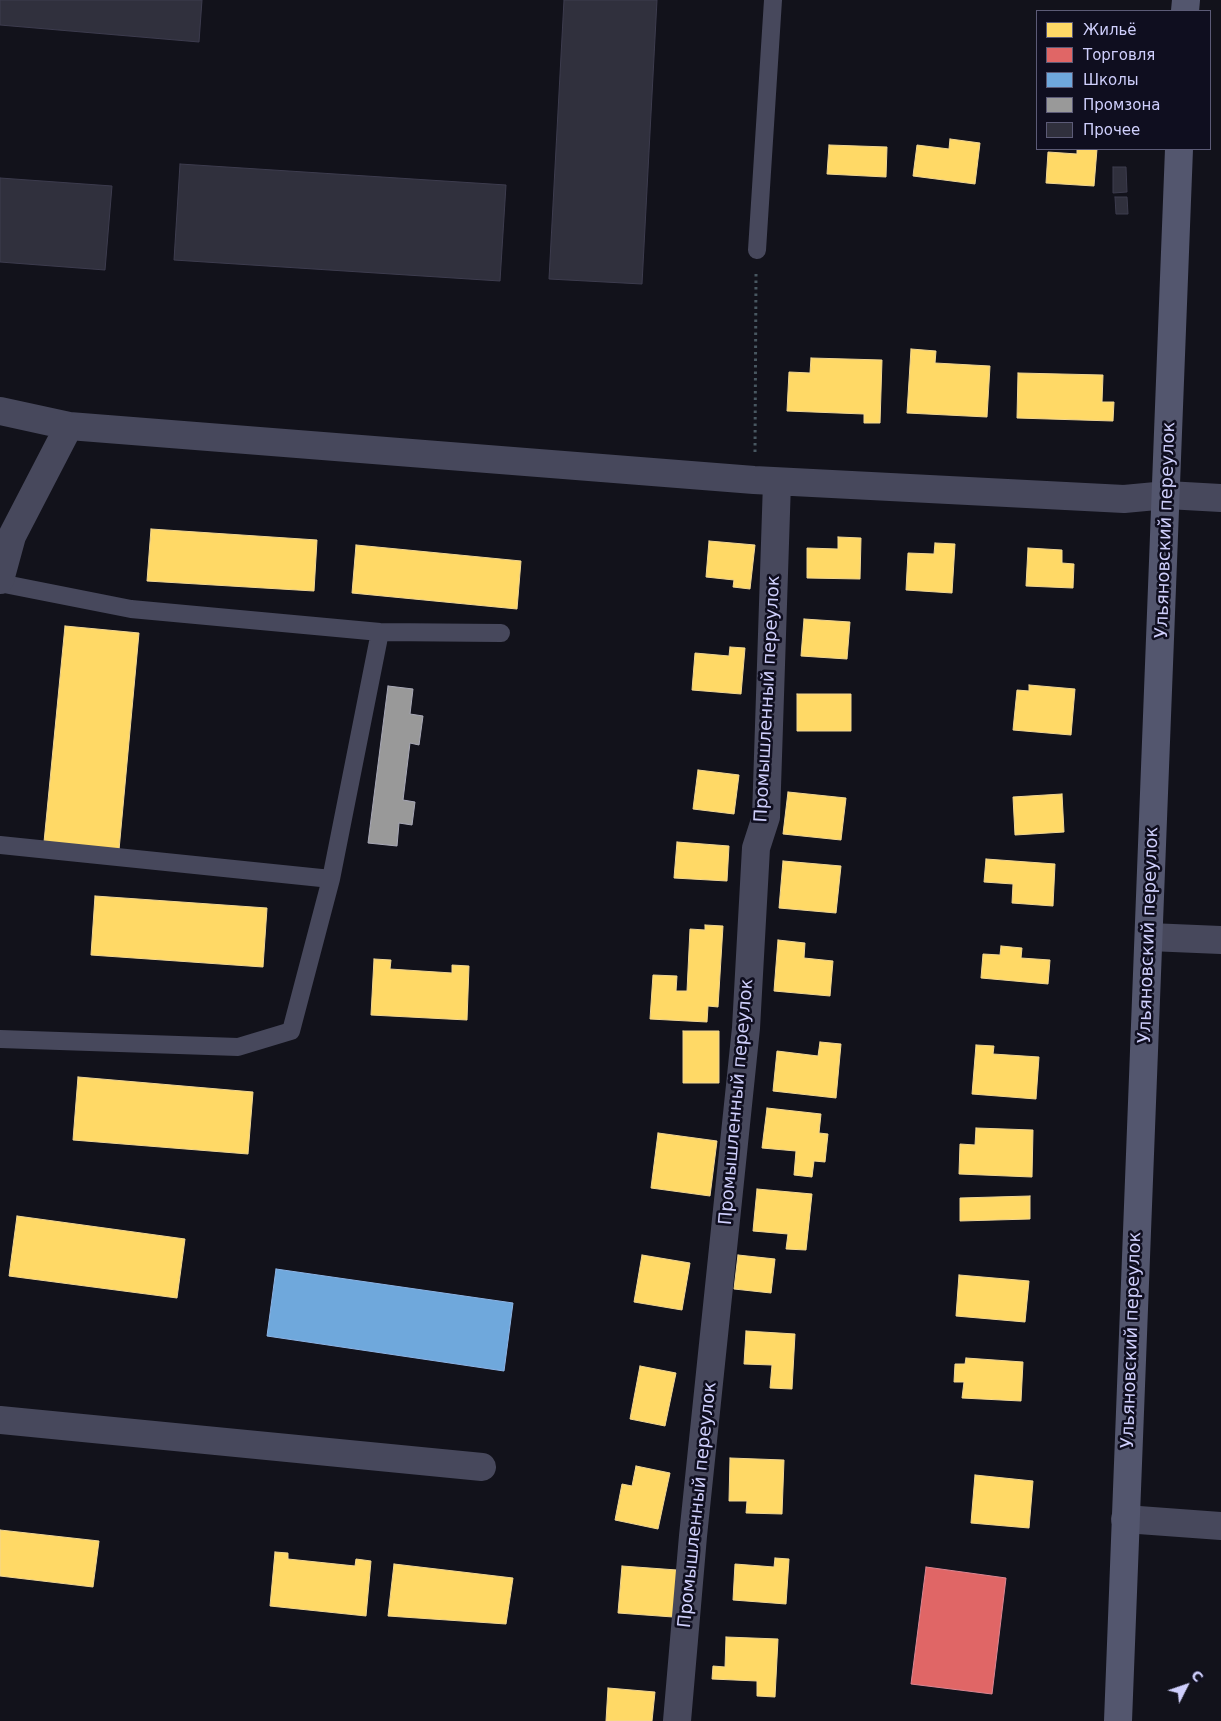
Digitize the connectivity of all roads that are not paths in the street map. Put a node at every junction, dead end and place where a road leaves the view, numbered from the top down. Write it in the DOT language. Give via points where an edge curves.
graph roads {
  1 [pos="773,0"];
  2 [pos="1179,150"];
  3 [pos="757,250"];
  4 [pos="0,412"];
  5 [pos="69,426"];
  6 [pos="766,481"];
  7 [pos="1167,495"];
  8 [pos="1221,498"];
  9 [pos="0,581"];
  10 [pos="380,632"];
  11 [pos="501,633"];
  12 [pos="0,845"];
  13 [pos="331,879"];
  14 [pos="1149,937"];
  15 [pos="1221,940"];
  16 [pos="0,1040"];
  17 [pos="0,1420"];
  18 [pos="482,1467"];
  19 [pos="1124,1519"];
  20 [pos="1221,1526"];
  21 [pos="677,1721"];
  22 [pos="1118,1721"];
  1 -- 3 [label="lane"];
  2 -- 7 [label="main road, Ульяновский переулок"];
  4 -- 5 [label="street"];
  5 -- 6 [label="street"];
  5 -- 9 [label="street" via="12,536"];
  6 -- 7 [label="street" via="1124,500"];
  6 -- 21 [label="street, Промышленный переулок" via="766,817 756,848 746,1028"];
  7 -- 8 [label="street"];
  7 -- 14 [label="main road, Ульяновский переулок"];
  9 -- 10 [label="lane" via="131,609"];
  10 -- 11 [label="lane"];
  10 -- 13 [label="lane"];
  12 -- 13 [label="lane"];
  13 -- 16 [label="lane" via="290,1031 238,1047"];
  14 -- 15 [label="street"];
  14 -- 19 [label="main road, Ульяновский переулок"];
  17 -- 18 [label="street"];
  19 -- 20 [label="street"];
  19 -- 22 [label="main road, Ульяновский переулок"];
}
